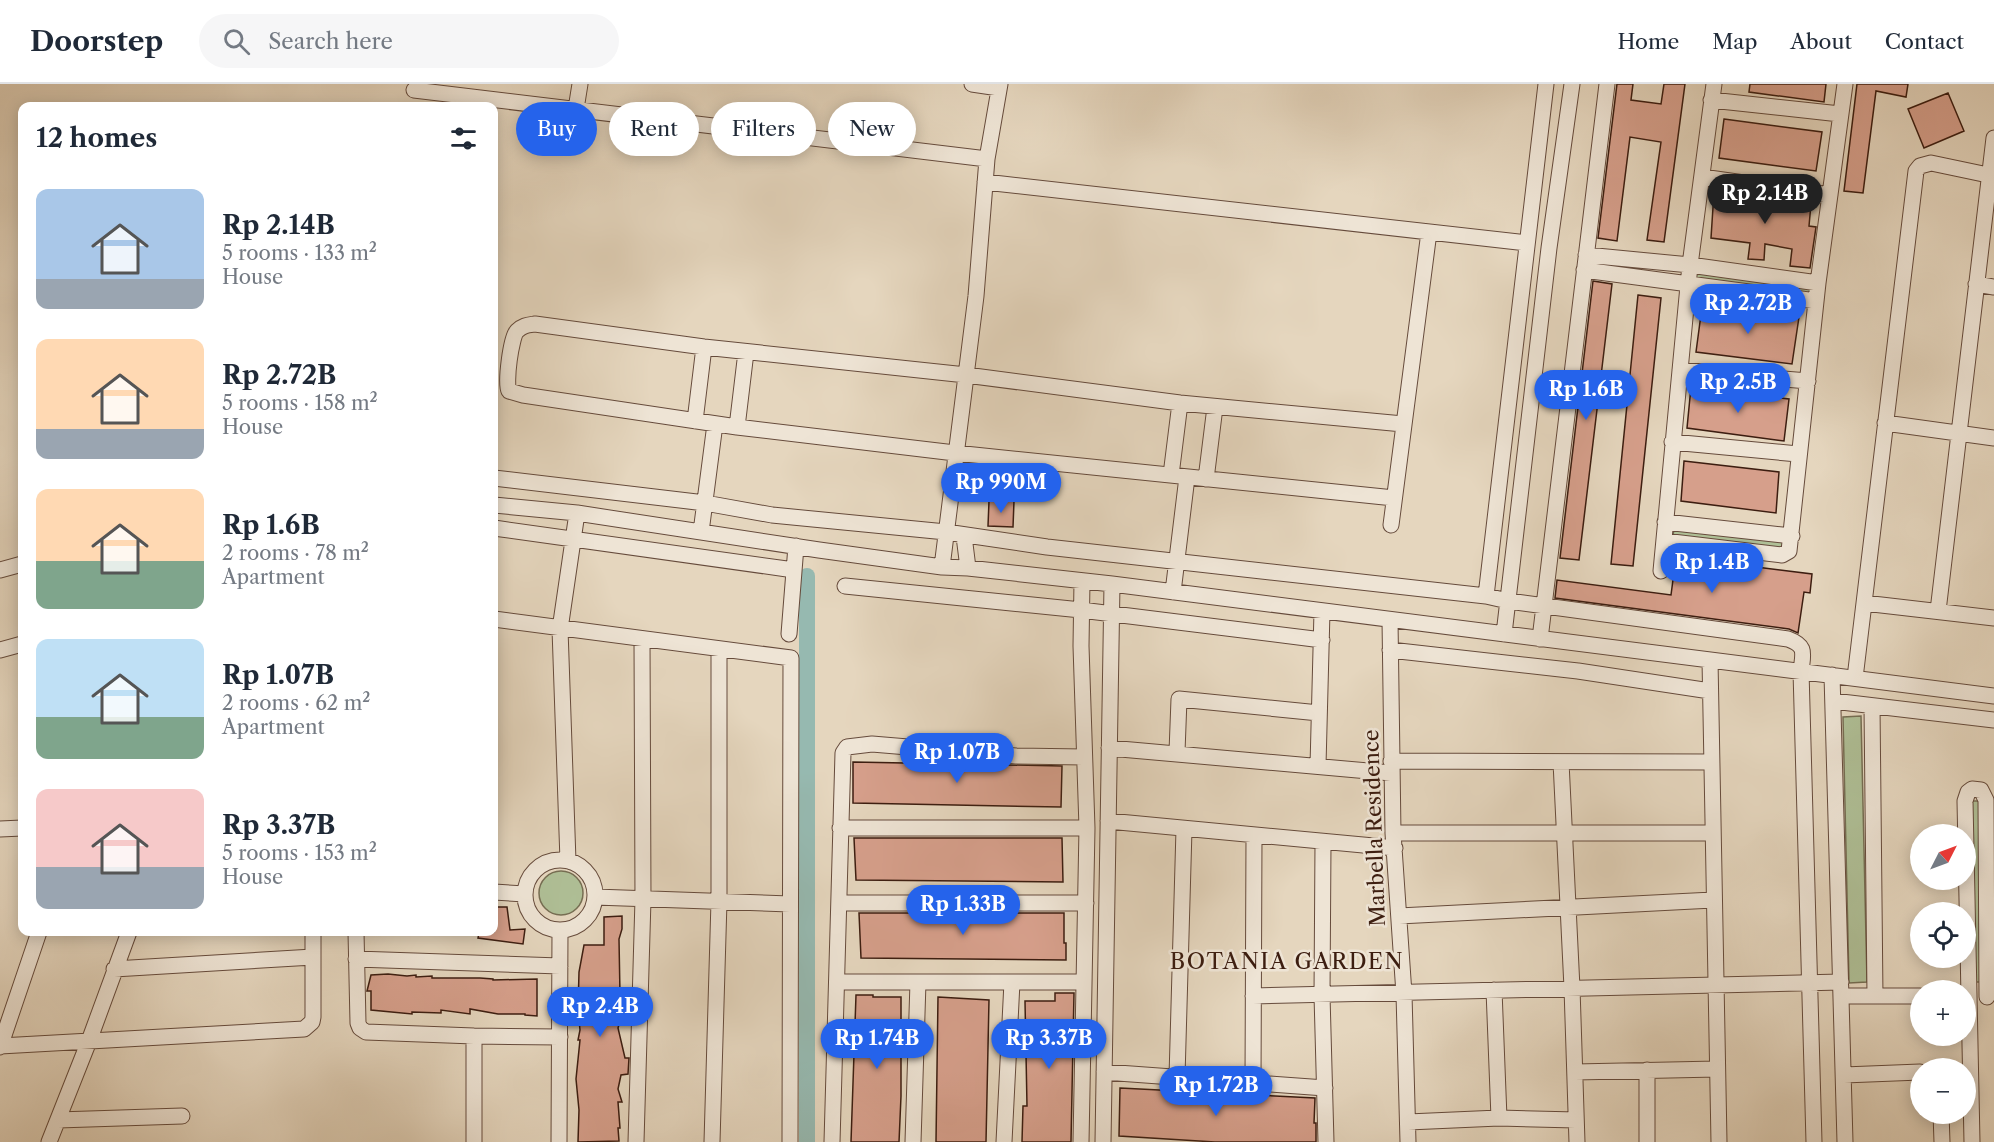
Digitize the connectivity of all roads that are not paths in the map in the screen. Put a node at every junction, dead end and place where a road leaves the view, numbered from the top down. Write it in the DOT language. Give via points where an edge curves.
graph roads {
  1 [pos="580,84"];
  2 [pos="972,84"];
  3 [pos="1546,84"];
  4 [pos="1572,84"];
  5 [pos="1607,84"];
  6 [pos="1714,84"];
  7 [pos="1845,84"];
  8 [pos="999,86"];
  9 [pos="414,90"];
  10 [pos="1711,100"];
  11 [pos="577,102"];
  12 [pos="516,103"];
  13 [pos="597,113"];
  14 [pos="1840,114"];
  15 [pos="1994,138"];
  16 [pos="987,159"];
  17 [pos="1988,175"];
  18 [pos="1702,177"];
  19 [pos="985,182"];
  20 [pos="1830,195"];
  21 [pos="1429,232"];
  22 [pos="1527,243"];
  23 [pos="1585,262"];
  24 [pos="1690,265"];
  25 [pos="1818,283"];
  26 [pos="1977,284"];
  27 [pos="1688,285"];
  28 [pos="1994,287"];
  29 [pos="1816,301"];
  30 [pos="704,347"];
  31 [pos="746,352"];
  32 [pos="1680,370"];
  33 [pos="966,375"];
  34 [pos="1808,381"];
  35 [pos="1180,403"];
  36 [pos="1215,406"];
  37 [pos="695,421"];
  38 [pos="1885,423"];
  39 [pos="715,424"];
  40 [pos="1403,424"];
  41 [pos="737,427"];
  42 [pos="1960,434"];
  43 [pos="1994,438"];
  44 [pos="1672,442"];
  45 [pos="955,453"];
  46 [pos="1798,454"];
  47 [pos="1179,476"];
  48 [pos="498,478"];
  49 [pos="1206,479"];
  50 [pos="559,486"];
  51 [pos="1394,498"];
  52 [pos="705,503"];
  53 [pos="498,505"];
  54 [pos="559,511"];
  55 [pos="577,513"];
  56 [pos="1665,522"];
  57 [pos="1391,525"];
  58 [pos="498,529"];
  59 [pos="701,532"];
  60 [pos="946,532"];
  61 [pos="964,536"];
  62 [pos="1792,536"];
  63 [pos="573,540"];
  64 [pos="1664,541"];
  65 [pos="796,546"];
  66 [pos="1176,562"];
  67 [pos="18,565"];
  68 [pos="942,567"];
  69 [pos="968,567"];
  70 [pos="0,570"];
  71 [pos="794,570"];
  72 [pos="1660,571"];
  73 [pos="1082,581"];
  74 [pos="1112,584"];
  75 [pos="845,586"];
  76 [pos="1173,592"];
  77 [pos="1486,596"];
  78 [pos="1508,601"];
  79 [pos="1863,603"];
  80 [pos="1545,606"];
  81 [pos="1081,610"];
  82 [pos="1322,611"];
  83 [pos="1938,611"];
  84 [pos="1112,614"];
  85 [pos="1994,618"];
  86 [pos="498,620"];
  87 [pos="1390,620"];
  88 [pos="560,629"];
  89 [pos="789,634"];
  90 [pos="1504,634"];
  91 [pos="642,639"];
  92 [pos="1540,639"];
  93 [pos="1322,640"];
  94 [pos="1566,642"];
  95 [pos="18,645"];
  96 [pos="719,649"];
  97 [pos="0,650"];
  98 [pos="1390,650"];
  99 [pos="1710,660"];
  100 [pos="1563,670"];
  101 [pos="1801,671"];
  102 [pos="1832,675"];
  103 [pos="1855,678"];
  104 [pos="1710,691"];
  105 [pos="1994,696"];
  106 [pos="1833,701"];
  107 [pos="1872,706"];
  108 [pos="1319,713"];
  109 [pos="1994,720"];
  110 [pos="1109,748"];
  111 [pos="1177,752"];
  112 [pos="1084,757"];
  113 [pos="1561,762"];
  114 [pos="1711,762"];
  115 [pos="1317,766"];
  116 [pos="1391,767"];
  117 [pos="1108,821"];
  118 [pos="18,828"];
  119 [pos="840,828"];
  120 [pos="1087,828"];
  121 [pos="0,829"];
  122 [pos="1184,829"];
  123 [pos="1393,832"];
  124 [pos="1712,833"];
  125 [pos="1565,834"];
  126 [pos="1254,836"];
  127 [pos="1323,843"];
  128 [pos="1395,848"];
  129 [pos="568,861"];
  130 [pos="498,892"];
  131 [pos="525,894"];
  132 [pos="595,897"];
  133 [pos="644,899"];
  134 [pos="1713,900"];
  135 [pos="719,901"];
  136 [pos="839,903"];
  137 [pos="1086,903"];
  138 [pos="790,904"];
  139 [pos="1568,906"];
  140 [pos="1399,916"];
  141 [pos="560,931"];
  142 [pos="38,936"];
  143 [pos="127,936"];
  144 [pos="313,936"];
  145 [pos="356,936"];
  146 [pos="313,957"];
  147 [pos="356,959"];
  148 [pos="560,966"];
  149 [pos="114,969"];
  150 [pos="1967,980"];
  151 [pos="837,982"];
  152 [pos="918,982"];
  153 [pos="1012,982"];
  154 [pos="1084,982"];
  155 [pos="1809,983"];
  156 [pos="1714,985"];
  157 [pos="1572,988"];
  158 [pos="1842,989"];
  159 [pos="1494,990"];
  160 [pos="1404,994"];
  161 [pos="1322,995"];
  162 [pos="1253,996"];
  163 [pos="1875,996"];
  164 [pos="1910,996"];
  165 [pos="1990,997"];
  166 [pos="474,1036"];
  167 [pos="560,1037"];
  168 [pos="89,1041"];
  169 [pos="0,1046"];
  170 [pos="1717,1069"];
  171 [pos="1647,1070"];
  172 [pos="1104,1072"];
  173 [pos="1575,1072"];
  174 [pos="1910,1072"];
  175 [pos="1844,1075"];
  176 [pos="1177,1077"];
  177 [pos="1253,1083"];
  178 [pos="1325,1088"];
  179 [pos="182,1116"];
  180 [pos="1499,1118"];
  181 [pos="57,1120"];
  182 [pos="1576,1120"];
  183 [pos="1408,1122"];
  184 [pos="1941,1124"];
  185 [pos="1971,1124"];
  186 [pos="49,1142"];
  187 [pos="474,1142"];
  188 [pos="560,1142"];
  189 [pos="636,1142"];
  190 [pos="712,1142"];
  191 [pos="790,1142"];
  192 [pos="832,1142"];
  193 [pos="913,1142"];
  194 [pos="1004,1142"];
  195 [pos="1081,1142"];
  196 [pos="1103,1142"];
  197 [pos="1326,1142"];
  198 [pos="1408,1142"];
  199 [pos="1577,1142"];
  200 [pos="1647,1142"];
  201 [pos="1719,1142"];
  202 [pos="1814,1142"];
  203 [pos="1845,1142"];
  204 [pos="1942,1142"];
  205 [pos="1972,1142"];
  1 -- 11 [label="street"];
  2 -- 8 [label="street"];
  3 -- 22 [label="street"];
  4 -- 78 [label="street"];
  5 -- 23 [label="street"];
  6 -- 10 [label="street"];
  7 -- 14 [label="street"];
  8 -- 16 [label="street"];
  9 -- 12 [label="street"];
  10 -- 14 [label="street"];
  10 -- 18 [label="street"];
  13 -- 16 [label="street"];
  14 -- 20 [label="street"];
  15 -- 17 [label="street"];
  16 -- 19 [label="street"];
  17 -- 26 [label="street"];
  17 -- 38 [label="street" via="1931,163 1916,171"];
  18 -- 20 [label="street"];
  18 -- 24 [label="street"];
  19 -- 21 [label="street"];
  19 -- 33 [label="street"];
  20 -- 25 [label="street"];
  21 -- 22 [label="street"];
  21 -- 40 [label="street"];
  22 -- 77 [label="street"];
  23 -- 24 [label="street"];
  23 -- 27 [label="street"];
  23 -- 80 [label="street"];
  24 -- 25 [label="street"];
  24 -- 27 [label="street"];
  25 -- 29 [label="street"];
  26 -- 28 [label="street"];
  26 -- 42 [label="street"];
  27 -- 29 [label="street"];
  27 -- 32 [label="street"];
  29 -- 34 [label="street"];
  30 -- 31 [label="street"];
  30 -- 37 [label="street"];
  30 -- 37 [label="street" via="535,324 526,325 513,336 509,391"];
  31 -- 33 [label="street"];
  31 -- 41 [label="street"];
  32 -- 34 [label="street"];
  32 -- 44 [label="street"];
  33 -- 35 [label="street"];
  33 -- 45 [label="street"];
  34 -- 46 [label="street"];
  35 -- 36 [label="street"];
  35 -- 47 [label="street"];
  36 -- 40 [label="street"];
  36 -- 49 [label="street"];
  37 -- 39 [label="street"];
  38 -- 42 [label="street"];
  38 -- 79 [label="street"];
  39 -- 41 [label="street"];
  39 -- 52 [label="street"];
  40 -- 51 [label="street"];
  41 -- 45 [label="street"];
  42 -- 43 [label="street"];
  42 -- 83 [label="street"];
  44 -- 46 [label="street"];
  44 -- 56 [label="street"];
  45 -- 47 [label="street"];
  45 -- 60 [label="street"];
  46 -- 62 [label="street"];
  47 -- 49 [label="street"];
  47 -- 66 [label="street"];
  48 -- 50 [label="street"];
  49 -- 51 [label="street"];
  50 -- 52 [label="street"];
  50 -- 54 [label="street"];
  51 -- 57 [label="street"];
  52 -- 59 [label="street"];
  52 -- 60 [label="street" via="772,515"];
  53 -- 54 [label="street"];
  54 -- 55 [label="street"];
  55 -- 59 [label="street"];
  55 -- 63 [label="street"];
  56 -- 62 [label="street"];
  56 -- 64 [label="street"];
  58 -- 63 [label="street"];
  59 -- 65 [label="street"];
  60 -- 61 [label="street"];
  60 -- 68 [label="street"];
  61 -- 66 [label="street"];
  61 -- 69 [label="street"];
  62 -- 64 [label="street" via="1790,551 1782,555"];
  63 -- 71 [label="street"];
  63 -- 88 [label="street"];
  64 -- 72 [label="street"];
  65 -- 68 [label="street"];
  65 -- 71 [label="street"];
  66 -- 76 [label="street"];
  66 -- 77 [label="street"];
  67 -- 70 [label="street"];
  68 -- 69 [label="street"];
  69 -- 73 [label="street"];
  71 -- 89 [label="street"];
  73 -- 74 [label="street"];
  73 -- 81 [label="street"];
  74 -- 76 [label="street"];
  74 -- 84 [label="street"];
  75 -- 81 [label="street"];
  76 -- 82 [label="street"];
  77 -- 78 [label="street"];
  78 -- 80 [label="street"];
  78 -- 90 [label="street"];
  79 -- 83 [label="street"];
  79 -- 103 [label="street"];
  80 -- 92 [label="street"];
  80 -- 101 [label="street" via="1788,639 1802,648"];
  81 -- 84 [label="street"];
  81 -- 112 [label="street"];
  82 -- 87 [label="street"];
  82 -- 93 [label="street"];
  83 -- 85 [label="street"];
  84 -- 93 [label="street"];
  84 -- 110 [label="street"];
  86 -- 88 [label="street"];
  87 -- 90 [label="street"];
  87 -- 98 [label="street, Marbella Residence"];
  88 -- 91 [label="street"];
  88 -- 129 [label="street"];
  90 -- 92 [label="street"];
  91 -- 96 [label="street"];
  91 -- 133 [label="street"];
  92 -- 94 [label="street"];
  93 -- 108 [label="street"];
  94 -- 99 [label="street"];
  94 -- 100 [label="street"];
  95 -- 97 [label="street"];
  96 -- 135 [label="street"];
  96 -- 138 [label="street" via="791,658"];
  98 -- 100 [label="street"];
  98 -- 116 [label="street, Marbella Residence"];
  99 -- 101 [label="street"];
  99 -- 104 [label="street"];
  100 -- 104 [label="street"];
  101 -- 102 [label="street"];
  101 -- 155 [label="street"];
  102 -- 103 [label="street"];
  102 -- 106 [label="street"];
  103 -- 105 [label="street"];
  104 -- 114 [label="street"];
  106 -- 107 [label="street"];
  106 -- 158 [label="street"];
  107 -- 109 [label="street"];
  107 -- 163 [label="street"];
  108 -- 111 [label="street" via="1179,699"];
  108 -- 115 [label="street"];
  110 -- 111 [label="street"];
  110 -- 117 [label="street"];
  111 -- 115 [label="street"];
  112 -- 119 [label="street" via="1016,756 872,744 847,747 843,753"];
  112 -- 120 [label="street"];
  113 -- 114 [label="street"];
  113 -- 116 [label="street"];
  113 -- 125 [label="street"];
  114 -- 124 [label="street"];
  115 -- 116 [label="street"];
  116 -- 123 [label="street, Marbella Residence"];
  117 -- 122 [label="street"];
  117 -- 172 [label="street"];
  118 -- 121 [label="street"];
  119 -- 120 [label="street"];
  119 -- 136 [label="street"];
  120 -- 137 [label="street"];
  122 -- 126 [label="street"];
  122 -- 176 [label="street"];
  123 -- 125 [label="street"];
  123 -- 128 [label="street, Marbella Residence"];
  124 -- 125 [label="street"];
  124 -- 134 [label="street"];
  125 -- 139 [label="street"];
  126 -- 127 [label="street"];
  126 -- 162 [label="street"];
  127 -- 128 [label="street"];
  127 -- 161 [label="street"];
  128 -- 140 [label="street, Marbella Residence"];
  129 -- 131 [label="street" via="550,861 540,866 526,884"];
  129 -- 132 [label="street" via="584,868 596,890"];
  130 -- 131 [label="street"];
  131 -- 141 [label="street" via="531,916 539,924"];
  132 -- 133 [label="street"];
  132 -- 141 [label="street" via="591,914 583,923"];
  133 -- 135 [label="street"];
  133 -- 189 [label="street"];
  134 -- 139 [label="street"];
  134 -- 156 [label="street"];
  135 -- 138 [label="street"];
  135 -- 190 [label="street"];
  136 -- 137 [label="street"];
  136 -- 151 [label="street"];
  137 -- 154 [label="street"];
  138 -- 191 [label="street"];
  139 -- 140 [label="street"];
  139 -- 157 [label="street"];
  140 -- 160 [label="street, Marbella Residence"];
  141 -- 148 [label="street"];
  142 -- 169 [label="street"];
  143 -- 149 [label="street"];
  144 -- 146 [label="street"];
  145 -- 147 [label="street"];
  146 -- 149 [label="street"];
  146 -- 168 [label="street" via="313,1017 304,1029"];
  147 -- 148 [label="street"];
  147 -- 166 [label="street" via="358,1023 366,1032"];
  148 -- 167 [label="street"];
  149 -- 168 [label="street"];
  150 -- 165 [label="street" via="1965,801 1968,792 1977,789 1986,800"];
  151 -- 152 [label="street"];
  151 -- 192 [label="street"];
  152 -- 153 [label="street"];
  152 -- 193 [label="street"];
  153 -- 154 [label="street"];
  153 -- 194 [label="street"];
  154 -- 195 [label="street"];
  155 -- 156 [label="street"];
  155 -- 158 [label="street"];
  155 -- 202 [label="street"];
  156 -- 157 [label="street"];
  156 -- 170 [label="street"];
  157 -- 159 [label="street"];
  157 -- 173 [label="street"];
  158 -- 163 [label="street"];
  158 -- 175 [label="street"];
  159 -- 160 [label="street"];
  159 -- 180 [label="street"];
  160 -- 161 [label="street"];
  160 -- 183 [label="street, Marbella Residence"];
  161 -- 162 [label="street"];
  161 -- 178 [label="street"];
  162 -- 177 [label="street"];
  163 -- 164 [label="street"];
  166 -- 167 [label="street"];
  166 -- 187 [label="street"];
  167 -- 188 [label="street"];
  168 -- 169 [label="street"];
  168 -- 181 [label="street"];
  170 -- 171 [label="street"];
  170 -- 201 [label="street"];
  171 -- 173 [label="street"];
  171 -- 200 [label="street"];
  172 -- 176 [label="street"];
  172 -- 196 [label="street"];
  173 -- 182 [label="street"];
  174 -- 175 [label="street"];
  175 -- 203 [label="street"];
  176 -- 177 [label="street"];
  177 -- 178 [label="street"];
  178 -- 197 [label="street"];
  179 -- 181 [label="street"];
  180 -- 182 [label="street"];
  180 -- 183 [label="street"];
  181 -- 186 [label="street"];
  182 -- 199 [label="street"];
  183 -- 198 [label="street, Marbella Residence"];
  184 -- 204 [label="street"];
  185 -- 205 [label="street"];
}
